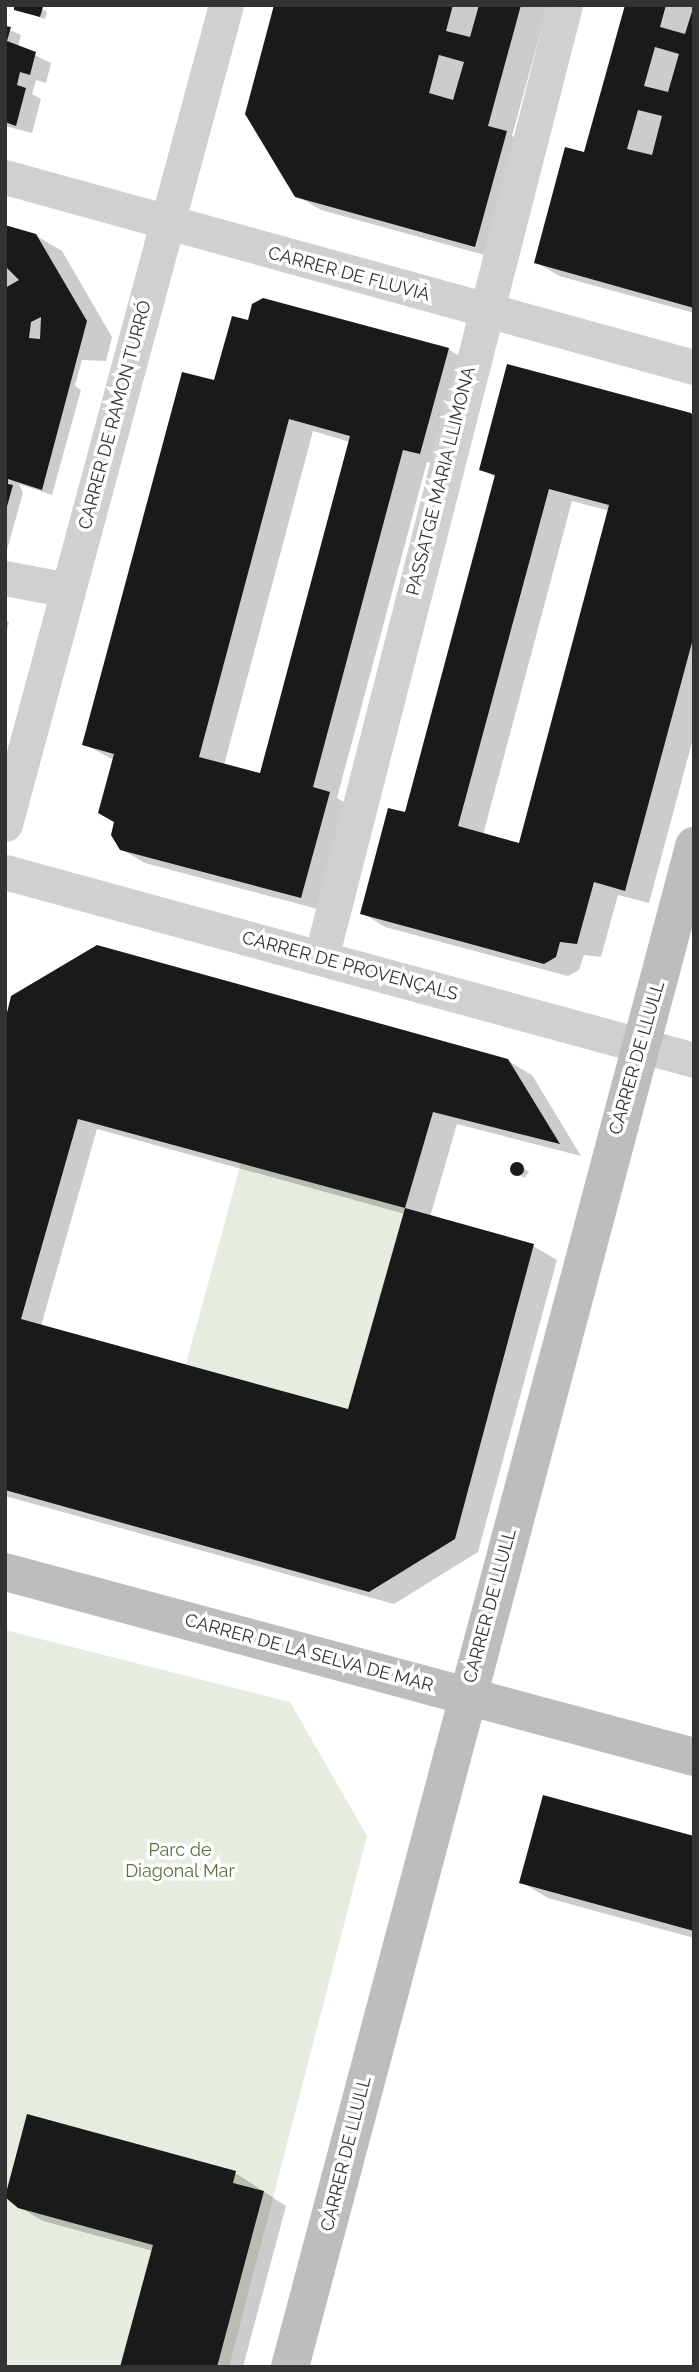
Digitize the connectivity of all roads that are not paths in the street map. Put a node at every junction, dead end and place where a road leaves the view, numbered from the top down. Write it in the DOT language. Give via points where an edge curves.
graph roads {
  1 [pos="226,5"];
  2 [pos="565,5"];
  3 [pos="5,177"];
  4 [pos="167,224"];
  5 [pos="485,310"];
  6 [pos="694,367"];
  7 [pos="5,578"];
  8 [pos="68,590"];
  9 [pos="5,824"];
  10 [pos="694,846"];
  11 [pos="5,872"];
  12 [pos="321,958"];
  13 [pos="642,1046"];
  14 [pos="694,1060"];
  15 [pos="5,1572"];
  16 [pos="466,1696"];
  17 [pos="694,1757"];
  18 [pos="290,2367"];
  1 -- 4 [label="street, CARRER DE RAMON TURRÓ"];
  2 -- 5 [label="street, PASSATGE MARIA LLIMONA"];
  3 -- 4 [label="street, CARRER DE FLUVIÀ"];
  4 -- 5 [label="street, CARRER DE FLUVIÀ"];
  4 -- 8 [label="street, CARRER DE RAMON TURRÓ"];
  5 -- 6 [label="street, CARRER DE FLUVIÀ"];
  5 -- 12 [label="street, PASSATGE MARIA LLIMONA"];
  7 -- 8 [label="street"];
  8 -- 9 [label="street, CARRER DE RAMON TURRÓ"];
  10 -- 13 [label="street, CARRER DE LLULL"];
  11 -- 12 [label="street, CARRER DE PROVENÇALS"];
  12 -- 13 [label="street, CARRER DE PROVENÇALS"];
  13 -- 14 [label="street, CARRER DE PROVENÇALS"];
  13 -- 16 [label="street, CARRER DE LLULL"];
  15 -- 16 [label="street, CARRER DE LA SELVA DE MAR"];
  16 -- 17 [label="street, CARRER DE LA SELVA DE MAR"];
  16 -- 18 [label="street, CARRER DE LLULL"];
}
